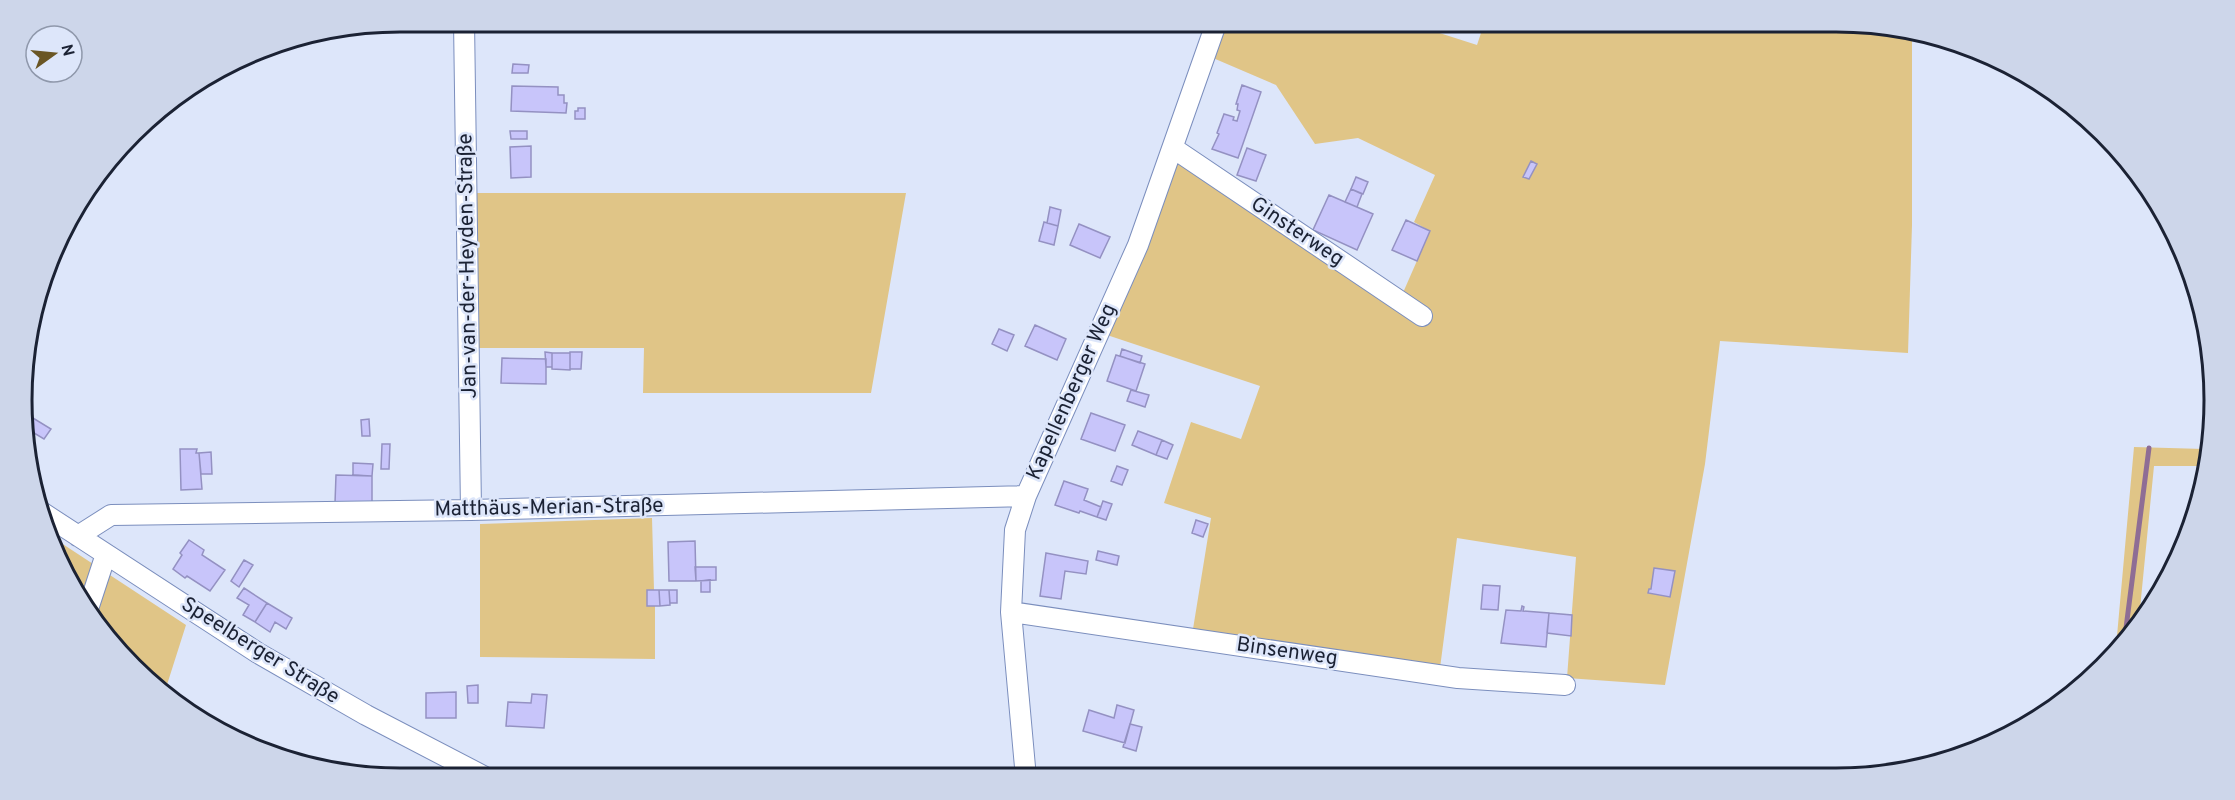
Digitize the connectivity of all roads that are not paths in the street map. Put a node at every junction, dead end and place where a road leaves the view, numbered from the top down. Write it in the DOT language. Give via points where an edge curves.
graph roads {
  1 [pos="464,32"];
  2 [pos="1213,32"];
  3 [pos="1173,148"];
  4 [pos="1422,316"];
  5 [pos="1026,496"];
  6 [pos="471,510"];
  7 [pos="51,518"];
  8 [pos="78,536"];
  9 [pos="106,554"];
  10 [pos="91,600"];
  11 [pos="1011,612"];
  12 [pos="1564,685"];
  13 [pos="459,768"];
  14 [pos="1025,768"];
  1 -- 6 [label="street, Jan-van-der-Heyden-Straße"];
  2 -- 3 [label="street, Kapellenberger Weg"];
  3 -- 4 [label="street, Ginsterweg"];
  3 -- 5 [label="street, Kapellenberger Weg" via="1138,245"];
  5 -- 6 [label="street, Matthäus-Merian-Straße"];
  5 -- 11 [label="street, Kapellenberger Weg" via="1015,530"];
  6 -- 8 [label="street, Matthäus-Merian-Straße" via="111,515"];
  7 -- 8 [label="street, Speelberger Straße"];
  8 -- 9 [label="street, Speelberger Straße"];
  9 -- 10 [label="street"];
  9 -- 13 [label="street, Speelberger Straße" via="258,653"];
  11 -- 12 [label="street, Binsenweg" via="1458,678"];
  11 -- 14 [label="street, Kapellenberger Weg"];
}
